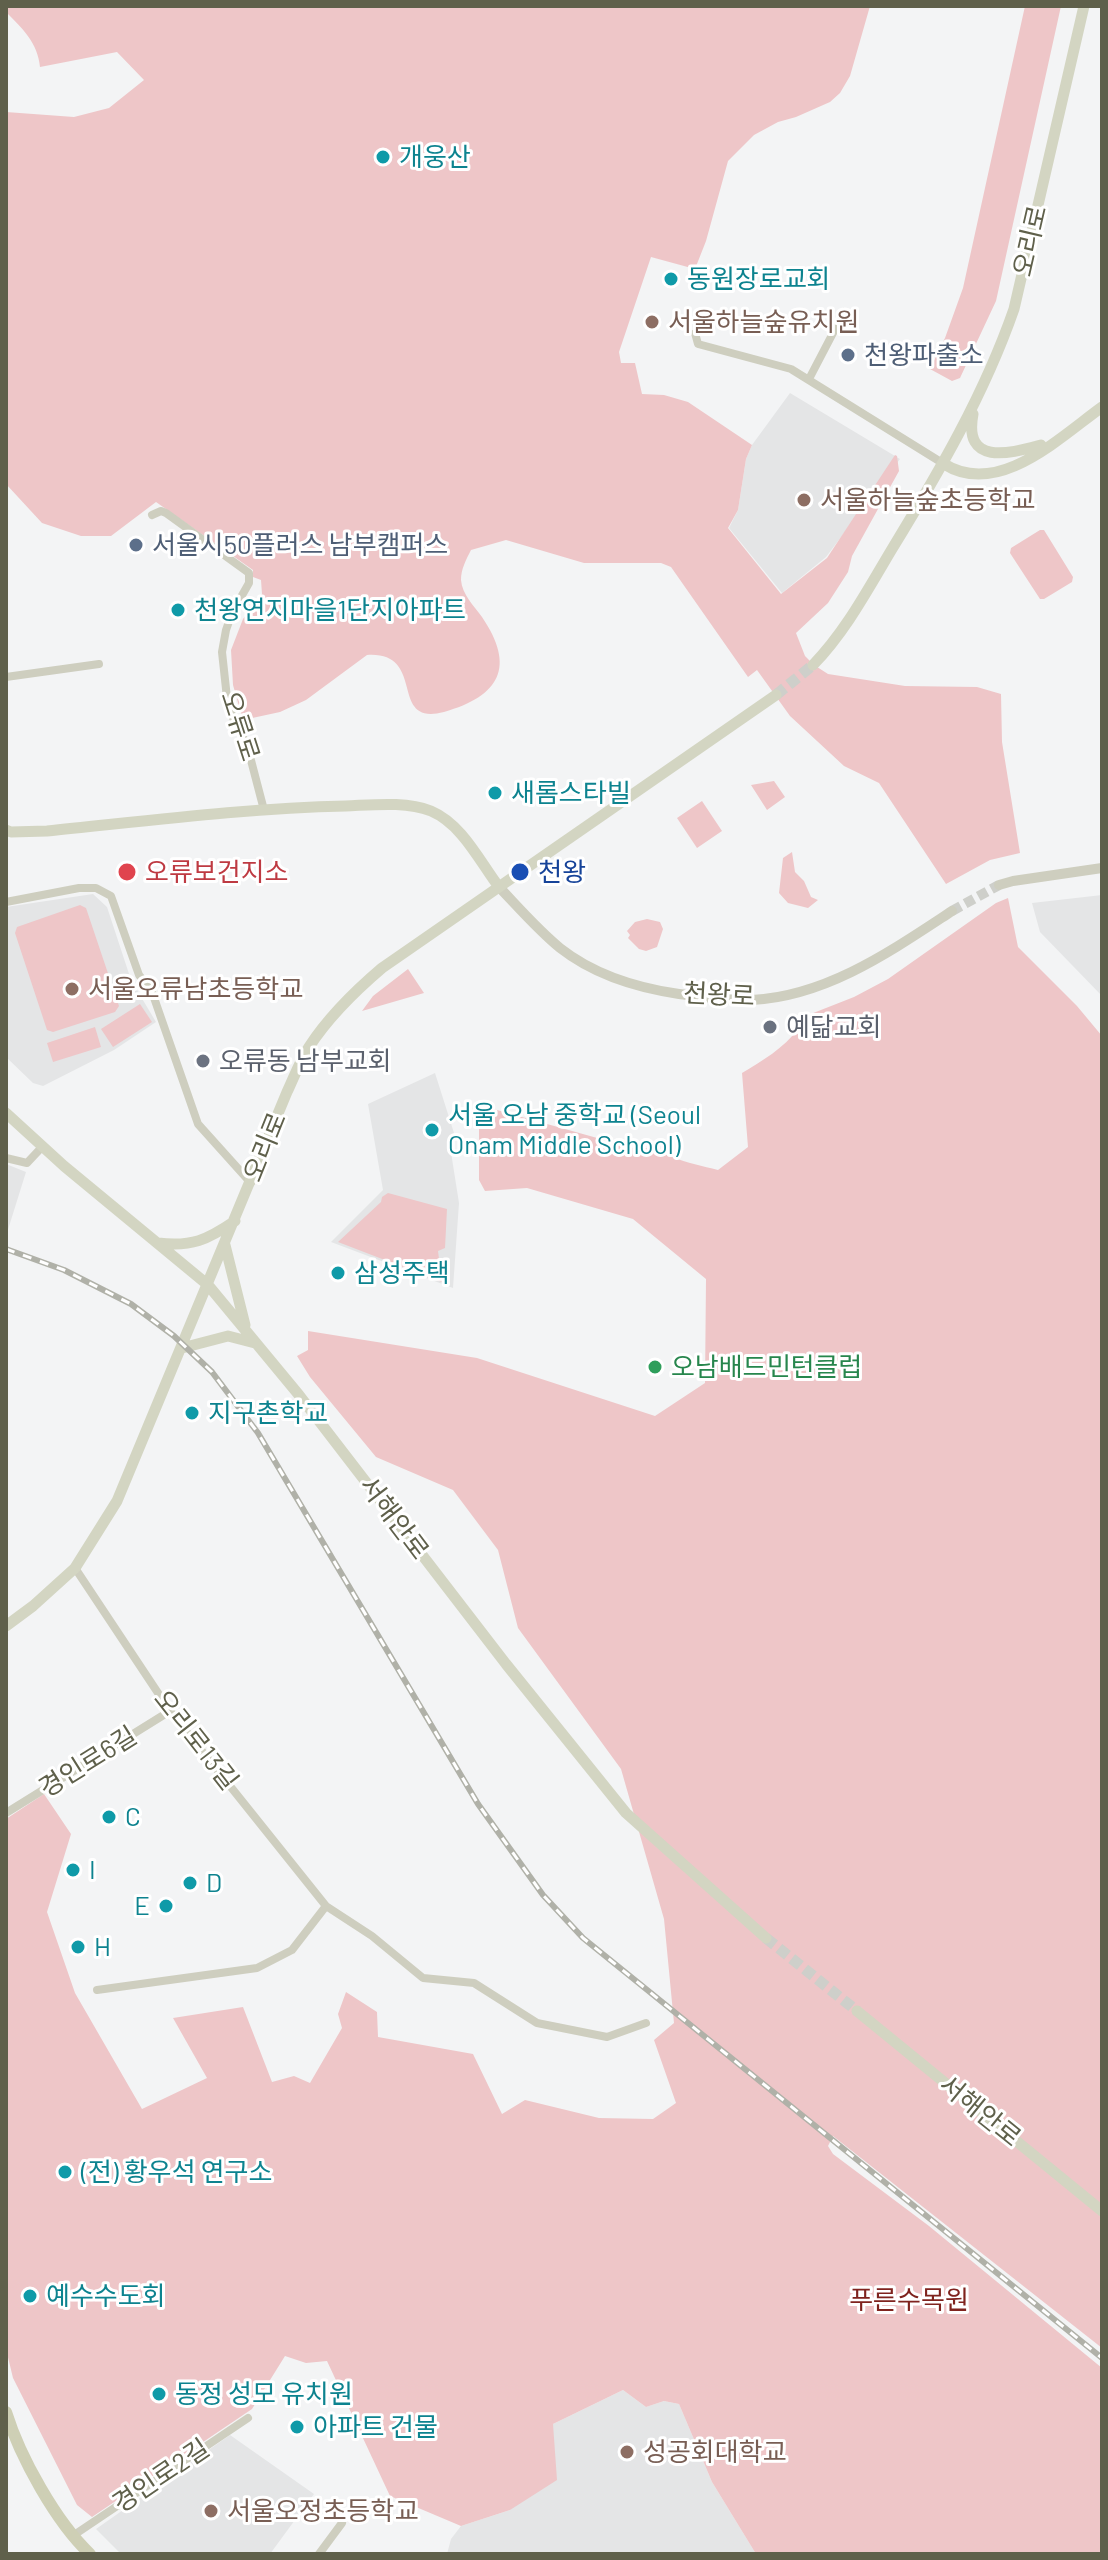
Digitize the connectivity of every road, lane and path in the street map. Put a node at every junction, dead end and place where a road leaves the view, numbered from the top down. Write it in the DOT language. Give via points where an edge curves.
graph roads {
  1 [pos="1084,6"];
  2 [pos="844,312"];
  3 [pos="695,333"];
  4 [pos="809,379"];
  5 [pos="976,402"];
  6 [pos="1102,407"];
  7 [pos="1051,443"];
  8 [pos="944,464"];
  9 [pos="152,515"];
  10 [pos="99,664"];
  11 [pos="813,665"];
  12 [pos="6,677"];
  13 [pos="776,695"];
  14 [pos="264,810"];
  15 [pos="6,830"];
  16 [pos="1102,868"];
  17 [pos="999,885"];
  18 [pos="499,887"];
  19 [pos="6,902"];
  20 [pos="952,911"];
  21 [pos="6,1113"];
  22 [pos="42,1147"];
  23 [pos="6,1158"];
  24 [pos="251,1183"];
  25 [pos="235,1220"];
  26 [pos="157,1243"];
  27 [pos="225,1244"];
  28 [pos="208,1285"];
  29 [pos="246,1331"];
  30 [pos="257,1344"];
  31 [pos="182,1348"];
  32 [pos="75,1568"];
  33 [pos="6,1626"];
  34 [pos="170,1711"];
  35 [pos="6,1813"];
  36 [pos="326,1906"];
  37 [pos="766,1938"];
  38 [pos="97,1990"];
  39 [pos="857,2011"];
  40 [pos="646,2023"];
  41 [pos="1102,2211"];
  42 [pos="6,2412"];
  43 [pos="248,2418"];
  44 [pos="342,2523"];
  45 [pos="74,2535"];
  46 [pos="90,2554"];
  47 [pos="319,2554"];
  1 -- 5 [label="main road, 오리로" via="1014,309"];
  2 -- 4 [label="street"];
  3 -- 4 [label="street" via="698,344 772,363"];
  4 -- 8 [label="street"];
  5 -- 7 [label="main road" via="972,430 986,452"];
  5 -- 8 [label="main road, 오리로"];
  6 -- 7 [label="main road"];
  7 -- 8 [label="main road" via="1009,469 987,475 964,474"];
  8 -- 11 [label="main road, 오리로" via="843,630"];
  9 -- 14 [label="street, 오류로" via="166,513 249,573 222,652 227,698 247,745"];
  10 -- 12 [label="street"];
  13 -- 18 [label="main road, 오리로"];
  14 -- 15 [label="main road" via="47,831"];
  14 -- 18 [label="main road" via="370,806 430,811 453,825"];
  16 -- 17 [label="street"];
  18 -- 20 [label="street, 천왕로" via="578,960 636,985 729,999 776,997 843,977"];
  18 -- 24 [label="main road, 오리로" via="382,968 332,1016 287,1092"];
  19 -- 24 [label="street" via="79,888 96,888 111,896 139,975 152,992 198,1124"];
  21 -- 22 [label="main road, 서해안로"];
  22 -- 23 [label="street" via="27,1163"];
  22 -- 26 [label="main road, 서해안로"];
  24 -- 25 [label="main road, 오리로"];
  25 -- 26 [label="main road" via="205,1240"];
  25 -- 27 [label="main road, 오리로"];
  26 -- 28 [label="main road, 서해안로"];
  27 -- 28 [label="main road, 오리로"];
  27 -- 29 [label="main road"];
  28 -- 29 [label="main road, 서해안로"];
  28 -- 31 [label="main road, 오리로"];
  29 -- 30 [label="main road, 서해안로"];
  30 -- 31 [label="main road" via="228,1336"];
  30 -- 37 [label="main road, 서해안로" via="626,1813"];
  31 -- 32 [label="main road, 오리로" via="117,1501"];
  32 -- 33 [label="main road, 오리로"];
  32 -- 34 [label="street, 오리로13길"];
  34 -- 35 [label="street, 경인로6길"];
  34 -- 36 [label="street, 오리로13길"];
  36 -- 38 [label="street" via="292,1950 257,1968"];
  36 -- 40 [label="street, 오리로13길" via="423,1978 474,1983 537,2023 607,2037"];
  39 -- 41 [label="main road, 서해안로"];
  42 -- 45 [label="main road" via="33,2475"];
  43 -- 45 [label="street, 경인로2길"];
  44 -- 47 [label="street"];
  45 -- 46 [label="main road"];
}
